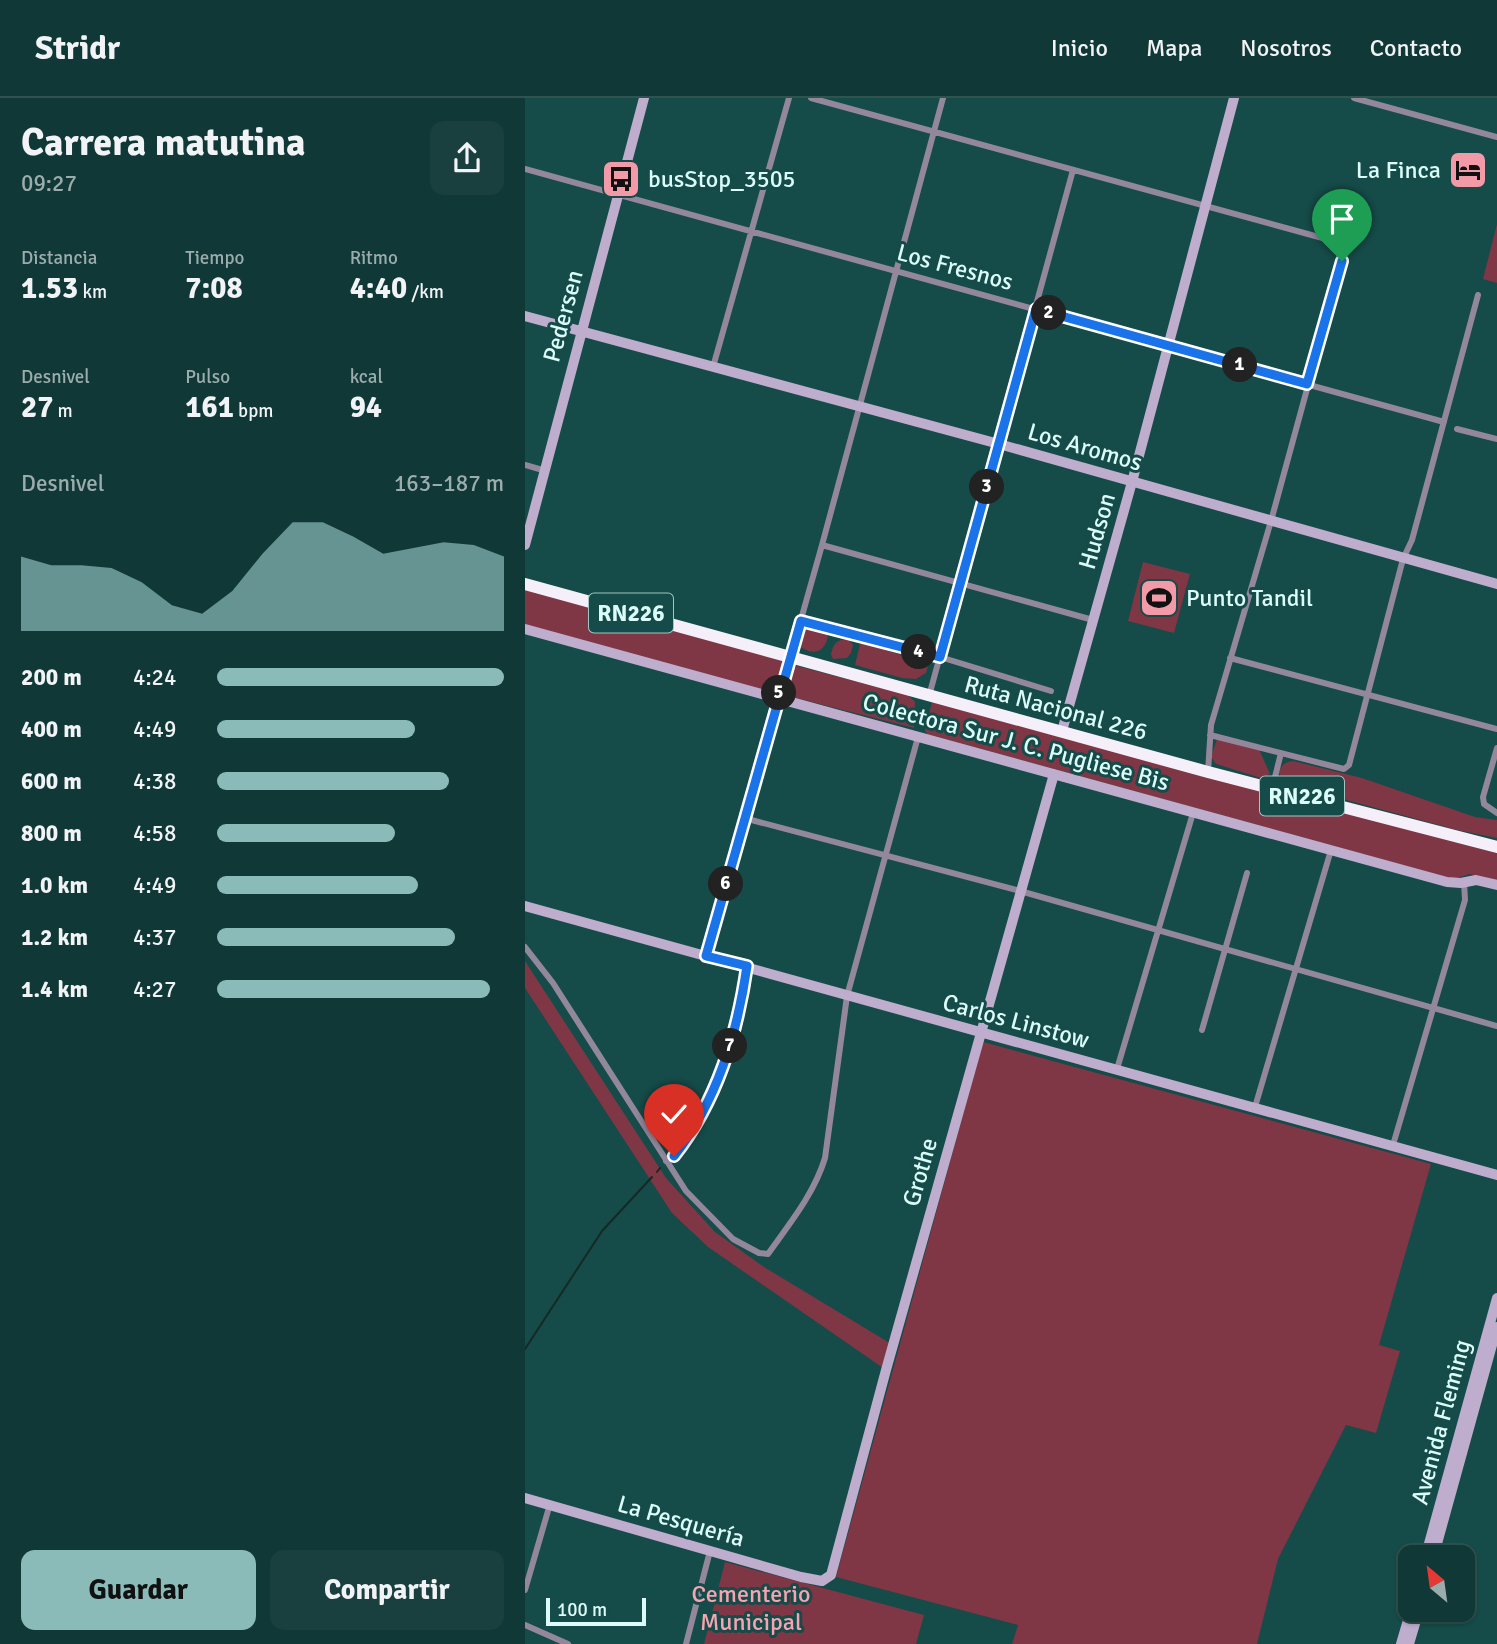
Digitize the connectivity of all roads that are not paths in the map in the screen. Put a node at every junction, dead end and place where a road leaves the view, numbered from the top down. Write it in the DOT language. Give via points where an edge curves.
graph roads {
  1 [pos="643,98"];
  2 [pos="789,98"];
  3 [pos="811,98"];
  4 [pos="943,98"];
  5 [pos="1234,98"];
  6 [pos="1354,98"];
  7 [pos="933,132"];
  8 [pos="1497,138"];
  9 [pos="525,169"];
  10 [pos="1073,170"];
  11 [pos="617,193"];
  12 [pos="1206,206"];
  13 [pos="752,231"];
  14 [pos="896,270"];
  15 [pos="1478,295"];
  16 [pos="1036,309"];
  17 [pos="525,316"];
  18 [pos="580,330"];
  19 [pos="1168,345"];
  20 [pos="713,367"];
  21 [pos="1307,384"];
  22 [pos="858,407"];
  23 [pos="1444,422"];
  24 [pos="1457,429"];
  25 [pos="1497,439"];
  26 [pos="999,444"];
  27 [pos="525,465"];
  28 [pos="546,471"];
  29 [pos="1132,482"];
  30 [pos="1271,522"];
  31 [pos="525,544"];
  32 [pos="822,545"];
  33 [pos="1403,559"];
  34 [pos="961,582"];
  35 [pos="525,583"];
  36 [pos="1497,584"];
  37 [pos="1093,620"];
  38 [pos="801,621"];
  39 [pos="525,629"];
  40 [pos="790,656"];
  41 [pos="940,657"];
  42 [pos="1230,658"];
  43 [pos="1051,691"];
  44 [pos="1367,695"];
  45 [pos="929,696"];
  46 [pos="778,699"];
  47 [pos="1497,729"];
  48 [pos="1062,731"];
  49 [pos="1210,735"];
  50 [pos="918,737"];
  51 [pos="1497,748"];
  52 [pos="1281,753"];
  53 [pos="1208,772"];
  54 [pos="1054,774"];
  55 [pos="1272,789"];
  56 [pos="1193,813"];
  57 [pos="1497,813"];
  58 [pos="744,818"];
  59 [pos="1497,847"];
  60 [pos="1331,850"];
  61 [pos="885,856"];
  62 [pos="1247,873"];
  63 [pos="1464,882"];
  64 [pos="1497,885"];
  65 [pos="1020,891"];
  66 [pos="525,906"];
  67 [pos="1158,930"];
  68 [pos="525,947"];
  69 [pos="1225,948"];
  70 [pos="706,956"];
  71 [pos="747,966"];
  72 [pos="1295,968"];
  73 [pos="847,996"];
  74 [pos="1432,1009"];
  75 [pos="1497,1026"];
  76 [pos="1202,1030"];
  77 [pos="980,1033"];
  78 [pos="1117,1069"];
  79 [pos="1255,1107"];
  80 [pos="1393,1145"];
  81 [pos="666,1161"];
  82 [pos="1497,1175"];
  83 [pos="1497,1298"];
  84 [pos="1497,1327"];
  85 [pos="525,1498"];
  86 [pos="550,1504"];
  87 [pos="1429,1545"];
  88 [pos="1437,1545"];
  89 [pos="710,1551"];
  90 [pos="826,1580"];
  91 [pos="525,1590"];
  92 [pos="1407,1622"];
  93 [pos="1415,1622"];
  94 [pos="525,1625"];
  95 [pos="568,1644"];
  96 [pos="685,1644"];
  97 [pos="1401,1644"];
  98 [pos="1409,1644"];
  1 -- 11 [label="street, Pedersen"];
  2 -- 13 [label="street"];
  3 -- 7 [label="street"];
  4 -- 7 [label="street"];
  5 -- 12 [label="street, Hudson"];
  6 -- 8 [label="street"];
  7 -- 10 [label="street"];
  7 -- 14 [label="street"];
  9 -- 11 [label="street, Los Fresnos"];
  10 -- 12 [label="street"];
  10 -- 16 [label="street"];
  11 -- 13 [label="street, Los Fresnos"];
  11 -- 18 [label="street, Pedersen"];
  12 -- 19 [label="street, Hudson"];
  12 -- 21 [label="street" via="1337,242 1342,261"];
  13 -- 14 [label="street, Los Fresnos"];
  13 -- 20 [label="street"];
  14 -- 16 [label="street, Los Fresnos"];
  14 -- 22 [label="street"];
  15 -- 23 [label="street"];
  16 -- 19 [label="street, Los Fresnos"];
  16 -- 26 [label="street"];
  17 -- 18 [label="street, Los Aromos"];
  18 -- 20 [label="street, Los Aromos"];
  18 -- 28 [label="street, Pedersen"];
  19 -- 21 [label="street, Los Fresnos"];
  19 -- 29 [label="street, Hudson"];
  20 -- 22 [label="street, Los Aromos"];
  21 -- 23 [label="street, Los Fresnos"];
  21 -- 30 [label="street"];
  22 -- 26 [label="street, Los Aromos"];
  22 -- 32 [label="street"];
  23 -- 33 [label="street"];
  24 -- 25 [label="street"];
  26 -- 29 [label="street, Los Aromos"];
  26 -- 34 [label="street"];
  27 -- 28 [label="street"];
  28 -- 31 [label="street, Pedersen"];
  29 -- 30 [label="street, Los Aromos"];
  29 -- 37 [label="street, Hudson"];
  30 -- 33 [label="street, Los Aromos"];
  30 -- 42 [label="street"];
  32 -- 34 [label="street"];
  32 -- 38 [label="street"];
  33 -- 36 [label="street, Los Aromos"];
  33 -- 44 [label="street"];
  34 -- 37 [label="street"];
  34 -- 41 [label="street"];
  35 -- 40 [label="highway, Ruta Nacional 226 / RN226"];
  37 -- 48 [label="street, Hudson"];
  38 -- 40 [label="street"];
  38 -- 41 [label="street"];
  39 -- 46 [label="street, Colectora Sur J. C. Pugliese Bis"];
  40 -- 45 [label="highway, Ruta Nacional 226 / RN226"];
  40 -- 46 [label="street"];
  41 -- 43 [label="street"];
  41 -- 45 [label="street"];
  42 -- 44 [label="street"];
  42 -- 49 [label="street"];
  44 -- 47 [label="street"];
  44 -- 52 [label="street" via="1349,765 1344,769"];
  45 -- 48 [label="highway, Ruta Nacional 226 / RN226"];
  46 -- 50 [label="street, Colectora Sur J. C. Pugliese Bis"];
  46 -- 58 [label="street"];
  48 -- 53 [label="highway, Ruta Nacional 226 / RN226"];
  49 -- 52 [label="street"];
  49 -- 53 [label="street"];
  50 -- 54 [label="street, Colectora Sur J. C. Pugliese Bis"];
  50 -- 61 [label="street"];
  51 -- 57 [label="street" via="1483,797 1484,804"];
  52 -- 55 [label="street"];
  53 -- 55 [label="highway, Ruta Nacional 226 / RN226"];
  54 -- 56 [label="street, Colectora Sur J. C. Pugliese Bis"];
  54 -- 65 [label="street, Grothe"];
  55 -- 59 [label="highway, Ruta Nacional 226 / RN226"];
  56 -- 60 [label="street, Colectora Sur J. C. Pugliese Bis"];
  56 -- 67 [label="street"];
  58 -- 61 [label="street"];
  58 -- 70 [label="street"];
  60 -- 63 [label="street, Colectora Sur J. C. Pugliese Bis" via="1452,883"];
  60 -- 72 [label="street"];
  61 -- 65 [label="street"];
  61 -- 73 [label="street"];
  62 -- 69 [label="street"];
  63 -- 64 [label="street, Colectora Sur J. C. Pugliese Bis"];
  63 -- 74 [label="street" via="1465,900"];
  65 -- 67 [label="street"];
  65 -- 77 [label="street, Grothe"];
  66 -- 70 [label="street, Carlos Linstow"];
  67 -- 69 [label="street"];
  67 -- 78 [label="street"];
  68 -- 81 [label="street" via="553,983"];
  69 -- 72 [label="street"];
  69 -- 76 [label="street"];
  70 -- 71 [label="street, Carlos Linstow"];
  71 -- 73 [label="street, Carlos Linstow"];
  71 -- 81 [label="street" via="734,1035 714,1090 677,1152"];
  72 -- 74 [label="street"];
  72 -- 79 [label="street"];
  73 -- 77 [label="street, Carlos Linstow"];
  73 -- 81 [label="street" via="821,1173 768,1254 733,1239 686,1191"];
  74 -- 75 [label="street"];
  74 -- 80 [label="street"];
  77 -- 78 [label="street, Carlos Linstow"];
  77 -- 90 [label="street, Grothe"];
  78 -- 79 [label="street, Carlos Linstow"];
  79 -- 80 [label="street, Carlos Linstow"];
  80 -- 82 [label="street, Carlos Linstow"];
  83 -- 87 [label="street, Avenida Fleming"];
  84 -- 88 [label="street, Avenida Fleming"];
  85 -- 86 [label="street, La Pesquería"];
  86 -- 89 [label="street, La Pesquería"];
  86 -- 91 [label="street"];
  89 -- 90 [label="street, La Pesquería"];
  89 -- 96 [label="street"];
  92 -- 97 [label="street"];
  93 -- 98 [label="street"];
  94 -- 95 [label="street"];
}
